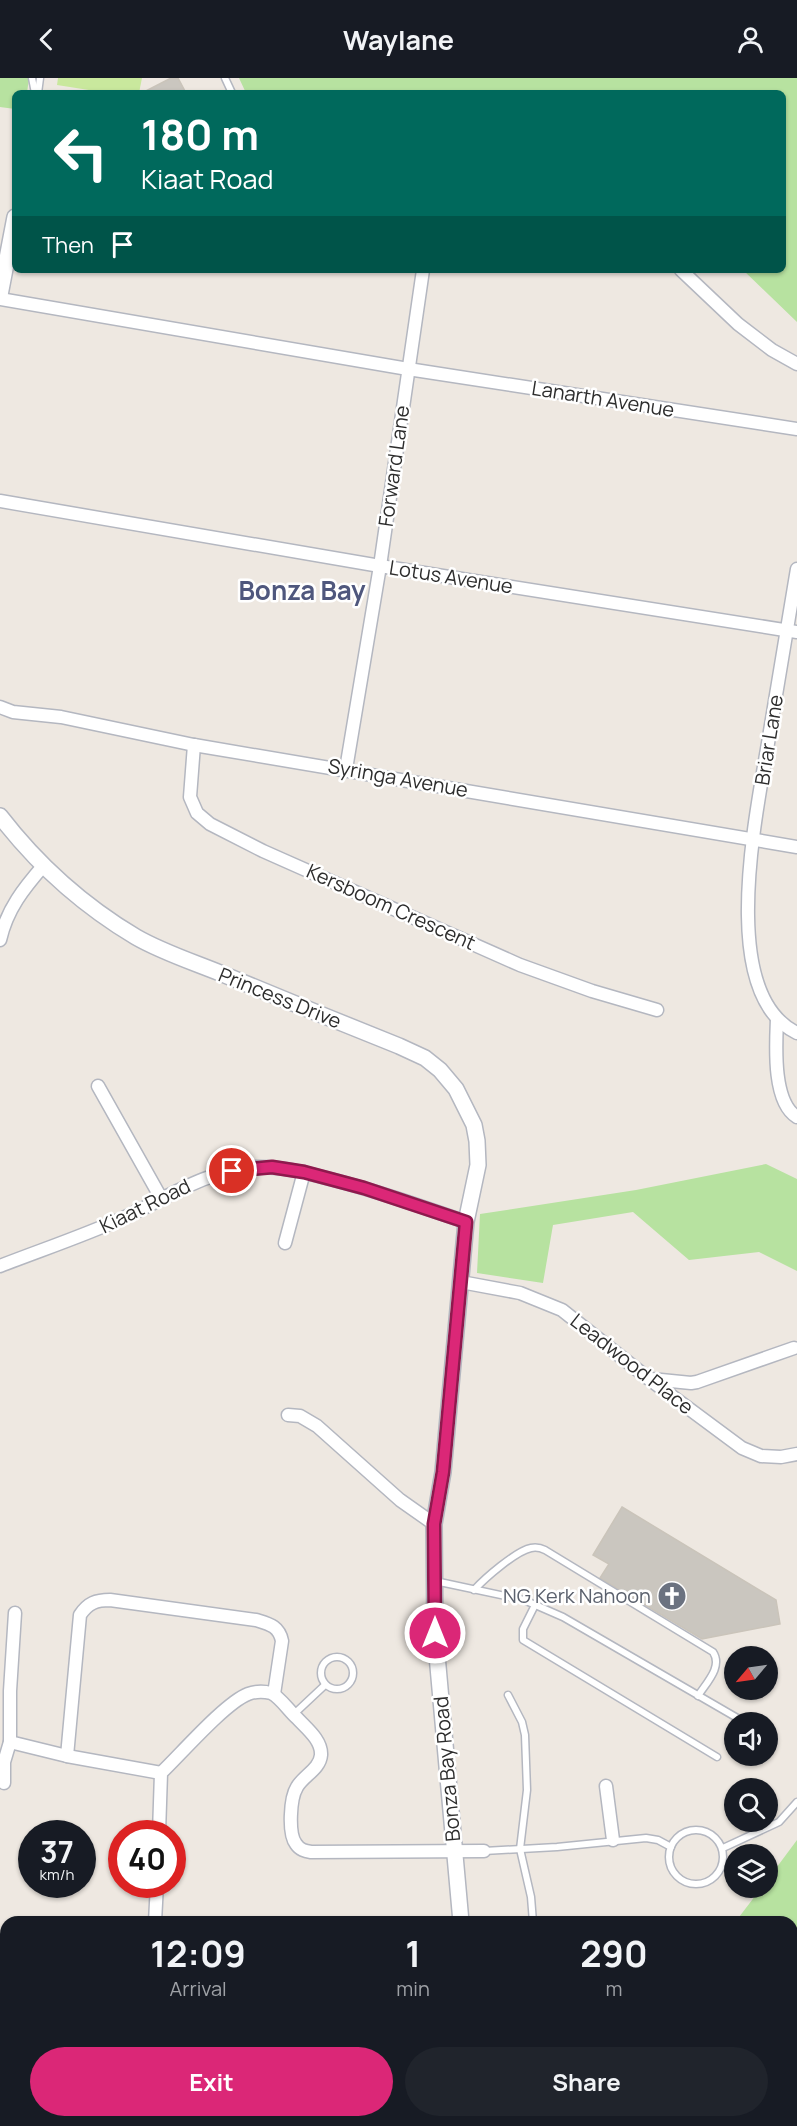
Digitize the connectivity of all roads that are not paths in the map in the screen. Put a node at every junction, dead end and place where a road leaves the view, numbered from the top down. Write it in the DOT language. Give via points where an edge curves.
graph roads {
  1 [pos="12,233"];
  2 [pos="423,273"];
  3 [pos="684,273"];
  4 [pos="0,297"];
  5 [pos="797,364"];
  6 [pos="408,369"];
  7 [pos="797,429"];
  8 [pos="0,501"];
  9 [pos="380,566"];
  10 [pos="797,569"];
  11 [pos="792,631"];
  12 [pos="0,707"];
  13 [pos="13,712"];
  14 [pos="0,718"];
  15 [pos="194,745"];
  16 [pos="346,769"];
  17 [pos="0,816"];
  18 [pos="752,840"];
  19 [pos="797,847"];
  20 [pos="44,865"];
  21 [pos="0,940"];
  22 [pos="657,1010"];
  23 [pos="777,1018"];
  24 [pos="797,1032"];
  25 [pos="98,1086"];
  26 [pos="797,1118"];
  27 [pos="304,1172"];
  28 [pos="161,1198"];
  29 [pos="466,1222"];
  30 [pos="285,1243"];
  31 [pos="0,1266"];
  32 [pos="460,1282"];
  33 [pos="794,1348"];
  34 [pos="650,1379"];
  35 [pos="288,1415"];
  36 [pos="797,1454"];
  37 [pos="434,1524"];
  38 [pos="435,1581"];
  39 [pos="474,1590"];
  40 [pos="535,1605"];
  41 [pos="15,1612"];
  42 [pos="325,1685"];
  43 [pos="274,1694"];
  44 [pos="508,1695"];
  45 [pos="698,1696"];
  46 [pos="727,1712"];
  47 [pos="293,1715"];
  48 [pos="10,1742"];
  49 [pos="67,1756"];
  50 [pos="717,1757"];
  51 [pos="161,1773"];
  52 [pos="4,1783"];
  53 [pos="606,1786"];
  54 [pos="797,1802"];
  55 [pos="159,1820"];
  56 [pos="613,1840"];
  57 [pos="671,1847"];
  58 [pos="723,1848"];
  59 [pos="520,1849"];
  60 [pos="484,1851"];
  61 [pos="454,1852"];
  62 [pos="156,1898"];
  63 [pos="155,1916"];
  64 [pos="460,1916"];
  65 [pos="533,1916"];
  1 -- 4 [label="street"];
  2 -- 6 [label="street, Forward Lane"];
  3 -- 5 [label="street" via="738,324"];
  4 -- 6 [label="street, Lanarth Avenue"];
  6 -- 7 [label="street, Lanarth Avenue"];
  6 -- 9 [label="street, Forward Lane"];
  8 -- 9 [label="street, Lotus Avenue"];
  9 -- 11 [label="street, Lotus Avenue"];
  9 -- 16 [label="street, Forward Lane"];
  10 -- 11 [label="street, Briar Lane"];
  11 -- 18 [label="street, Briar Lane"];
  12 -- 13 [label="street, Syringa Avenue"];
  13 -- 14 [label="street"];
  13 -- 15 [label="street, Syringa Avenue" via="61,717"];
  15 -- 16 [label="street, Syringa Avenue"];
  15 -- 22 [label="street, Kersboom Crescent" via="190,797 197,813 210,824 520,965"];
  16 -- 18 [label="street, Syringa Avenue"];
  17 -- 20 [label="street, Princess Drive"];
  18 -- 19 [label="street, Syringa Avenue"];
  18 -- 23 [label="street, Briar Lane" via="749,939 758,986"];
  20 -- 21 [label="street" via="13,903"];
  20 -- 29 [label="street, Princess Drive" via="96,910 138,938 399,1046 440,1070 464,1103 477,1141 478,1165"];
  23 -- 24 [label="street"];
  23 -- 26 [label="street" via="780,1085 786,1107"];
  25 -- 28 [label="street"];
  27 -- 28 [label="street, Kiaat Road" via="272,1167 232,1171 198,1180"];
  27 -- 29 [label="street, Kiaat Road"];
  27 -- 30 [label="street"];
  28 -- 31 [label="street, Kiaat Road" via="125,1218"];
  29 -- 32 [label="street, Bonza Bay Road"];
  32 -- 34 [label="street, Leadwood Place" via="520,1293 562,1310"];
  32 -- 37 [label="street, Bonza Bay Road" via="443,1472"];
  33 -- 34 [label="street" via="697,1382"];
  34 -- 36 [label="street, Leadwood Place" via="742,1448 760,1456 781,1458"];
  35 -- 37 [label="street" via="300,1416 317,1426 392,1493"];
  37 -- 38 [label="street, Bonza Bay Road"];
  38 -- 39 [label="lane"];
  38 -- 61 [label="street, Bonza Bay Road" via="435,1633"];
  39 -- 40 [label="lane"];
  39 -- 45 [label="lane" via="528,1549 539,1547 713,1652 717,1664"];
  40 -- 45 [label="lane" via="563,1617"];
  40 -- 50 [label="lane" via="523,1629 523,1640"];
  41 -- 48 [label="street"];
  42 -- 42 [label="lane" via="333,1690 350,1684 352,1666 345,1659 327,1660 320,1677"];
  42 -- 47 [label="lane"];
  43 -- 47 [label="street"];
  43 -- 49 [label="street" via="282,1641 280,1632 271,1625 110,1600 95,1601 80,1615"];
  43 -- 51 [label="street" via="256,1691 239,1699"];
  44 -- 59 [label="lane" via="525,1736 527,1790"];
  45 -- 46 [label="lane"];
  47 -- 61 [label="street" via="316,1738 321,1749 317,1765 292,1796 291,1836 297,1847 311,1852"];
  48 -- 49 [label="street"];
  48 -- 52 [label="street" via="4,1762"];
  49 -- 51 [label="street"];
  51 -- 55 [label="street"];
  53 -- 56 [label="street"];
  54 -- 58 [label="lane" via="779,1822"];
  56 -- 57 [label="lane" via="646,1838"];
  56 -- 59 [label="lane"];
  57 -- 58 [label="lane" via="678,1836 694,1829 712,1834"];
  57 -- 58 [label="lane" via="672,1869 677,1877 693,1884 711,1881 718,1875"];
  59 -- 60 [label="lane"];
  59 -- 65 [label="lane"];
  60 -- 61 [label="street"];
  61 -- 64 [label="street, Bonza Bay Road"];
  62 -- 63 [label="street"];
}
